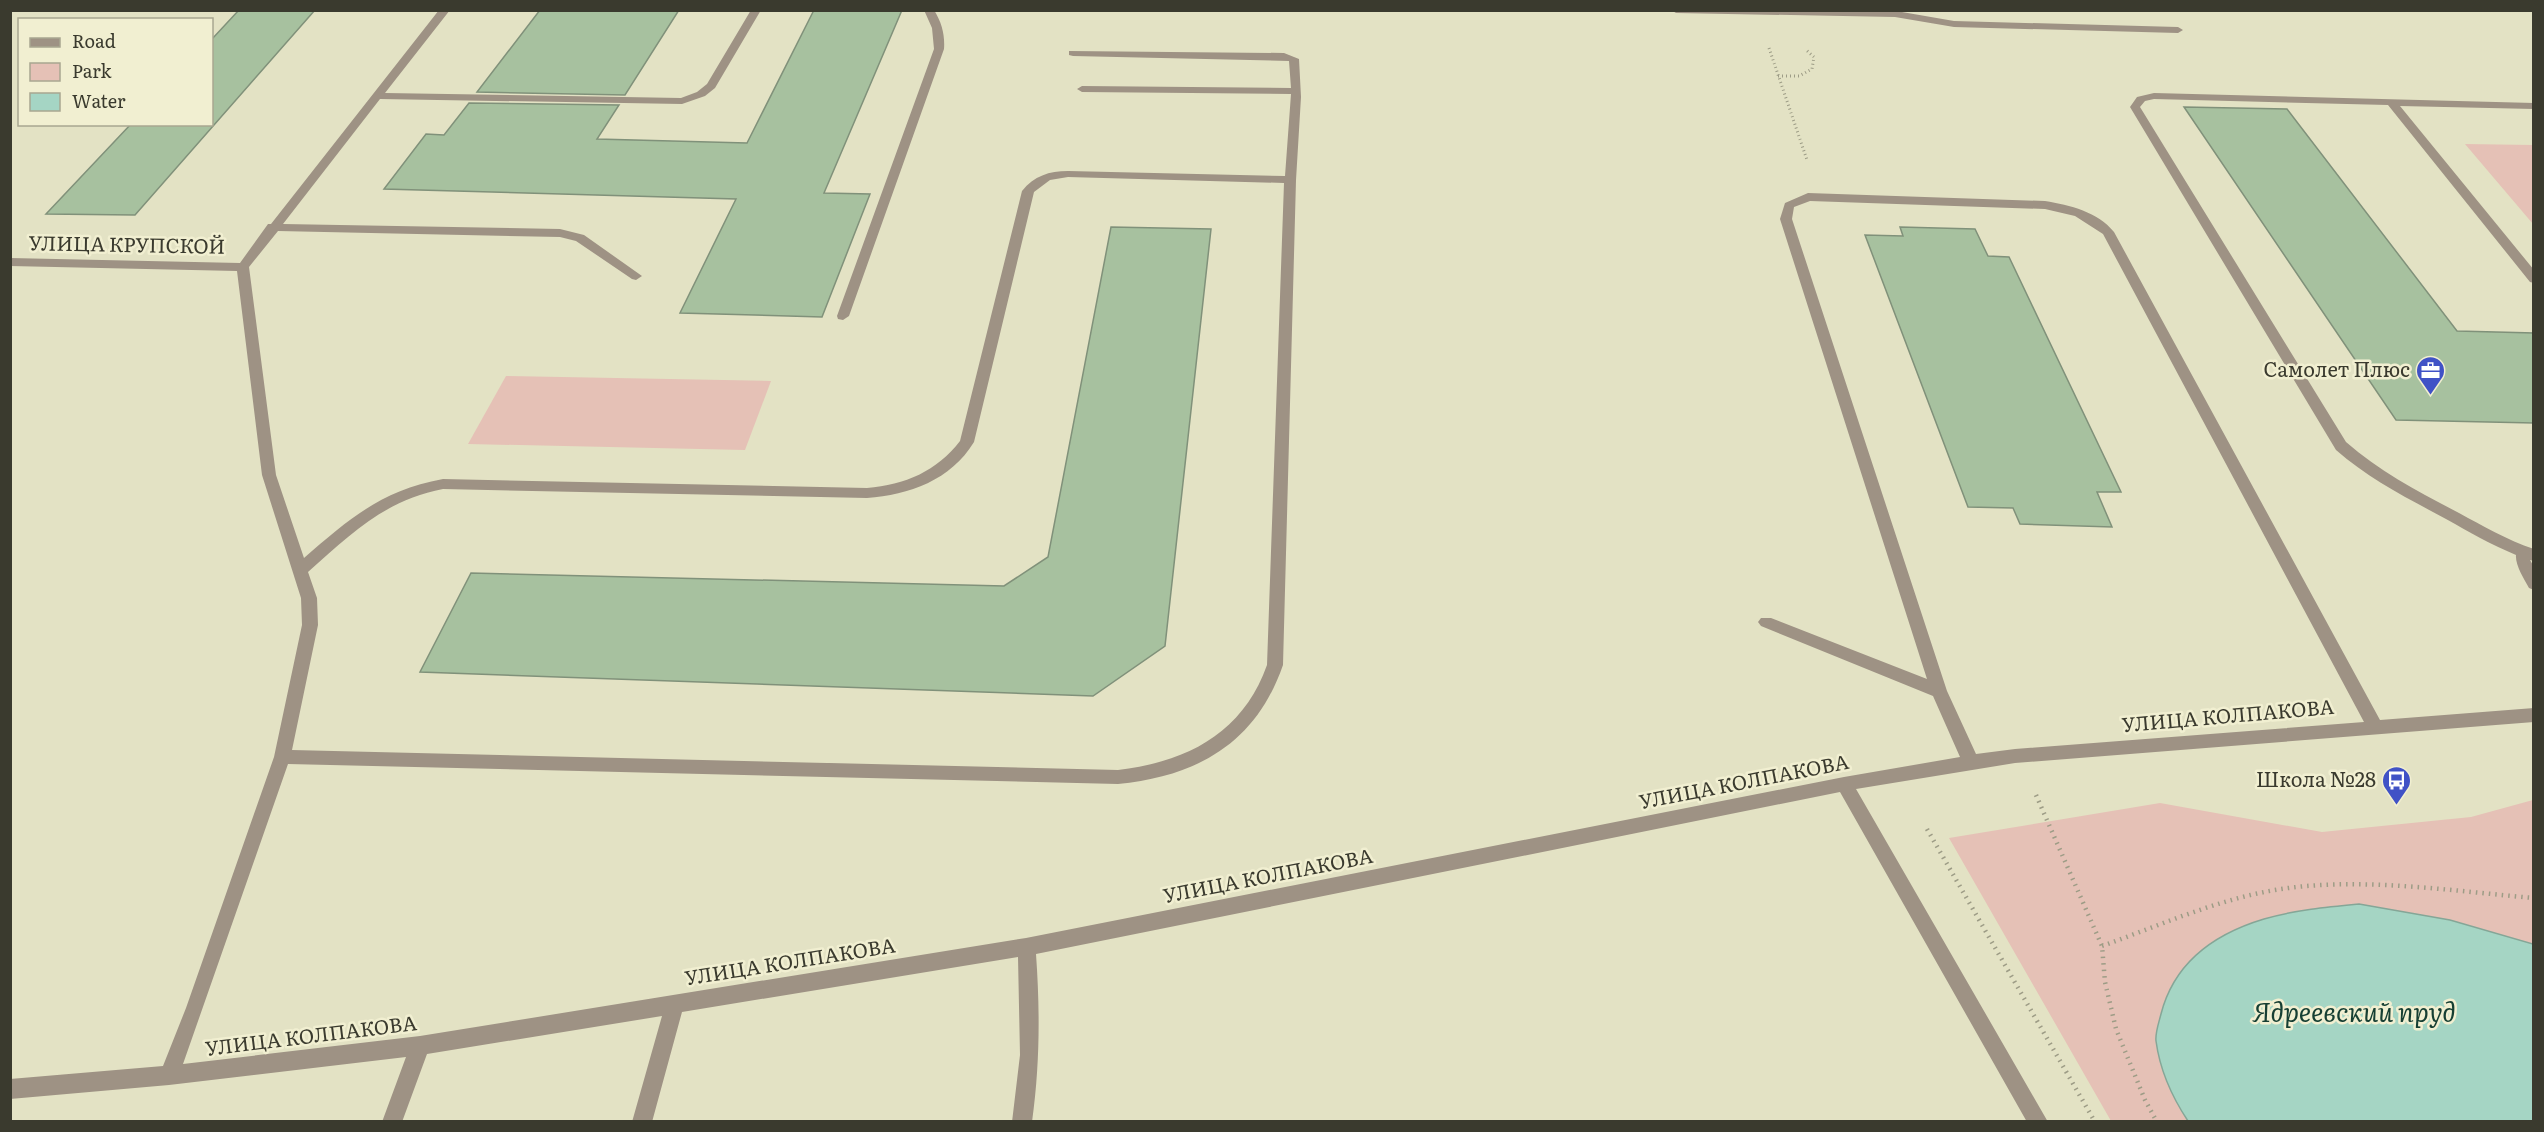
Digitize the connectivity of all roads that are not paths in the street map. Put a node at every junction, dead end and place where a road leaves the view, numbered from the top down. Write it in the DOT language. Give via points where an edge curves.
graph roads {
  1 [pos="445,10"];
  2 [pos="756,10"];
  3 [pos="929,10"];
  4 [pos="1676,10"];
  5 [pos="1897,12"];
  6 [pos="2178,30"];
  7 [pos="1073,53"];
  8 [pos="1082,89"];
  9 [pos="1296,91"];
  10 [pos="377,96"];
  11 [pos="2391,102"];
  12 [pos="2534,106"];
  13 [pos="1290,180"];
  14 [pos="272,227"];
  15 [pos="10,262"];
  16 [pos="243,267"];
  17 [pos="636,276"];
  18 [pos="2534,279"];
  19 [pos="843,316"];
  20 [pos="2529,554"];
  21 [pos="300,570"];
  22 [pos="2534,584"];
  23 [pos="1766,622"];
  24 [pos="1939,691"];
  25 [pos="2534,715"];
  26 [pos="2376,729"];
  27 [pos="282,757"];
  28 [pos="1971,762"];
  29 [pos="1844,784"];
  30 [pos="1026,947"];
  31 [pos="675,1003"];
  32 [pos="420,1046"];
  33 [pos="169,1075"];
  34 [pos="10,1089"];
  35 [pos="392,1122"];
  36 [pos="642,1122"];
  37 [pos="1022,1122"];
  38 [pos="2038,1122"];
  1 -- 10 [label="street"];
  2 -- 10 [label="street" via="711,86 682,101"];
  3 -- 19 [label="street" via="940,36 939,49"];
  4 -- 5 [label="street"];
  5 -- 6 [label="street" via="1954,24"];
  7 -- 9 [label="street" via="1289,57 1296,63"];
  8 -- 9 [label="street"];
  9 -- 13 [label="street"];
  10 -- 14 [label="street"];
  11 -- 12 [label="street"];
  11 -- 18 [label="street"];
  11 -- 20 [label="street" via="2154,96 2141,99 2135,107 2341,446 2384,479"];
  13 -- 21 [label="street" via="1058,174 1035,182 1028,191 967,442 944,467 900,490 867,493 443,484 401,493 382,504"];
  13 -- 27 [label="street" via="1275,665 1270,684 1242,722 1200,755 1144,776 1118,777"];
  14 -- 16 [label="street"];
  14 -- 17 [label="street" via="560,233 580,238"];
  15 -- 16 [label="street, УЛИЦА КРУПСКОЙ"];
  16 -- 21 [label="street" via="269,475"];
  20 -- 22 [label="street" via="2523,560"];
  21 -- 27 [label="street" via="309,598 310,625"];
  23 -- 24 [label="street"];
  24 -- 26 [label="street" via="1786,219 1789,205 1808,197 2045,205 2072,211 2100,224 2108,232"];
  24 -- 28 [label="street"];
  25 -- 26 [label="street, УЛИЦА КОЛПАКОВА"];
  26 -- 28 [label="street, УЛИЦА КОЛПАКОВА"];
  27 -- 33 [label="street"];
  28 -- 29 [label="street, УЛИЦА КОЛПАКОВА"];
  29 -- 30 [label="street, УЛИЦА КОЛПАКОВА"];
  29 -- 38 [label="street"];
  30 -- 31 [label="street, УЛИЦА КОЛПАКОВА"];
  30 -- 37 [label="street" via="1031,1052"];
  31 -- 32 [label="street, УЛИЦА КОЛПАКОВА"];
  31 -- 36 [label="street"];
  32 -- 33 [label="street, УЛИЦА КОЛПАКОВА"];
  32 -- 35 [label="street"];
  33 -- 34 [label="street, УЛИЦА КОЛПАКОВА"];
}
